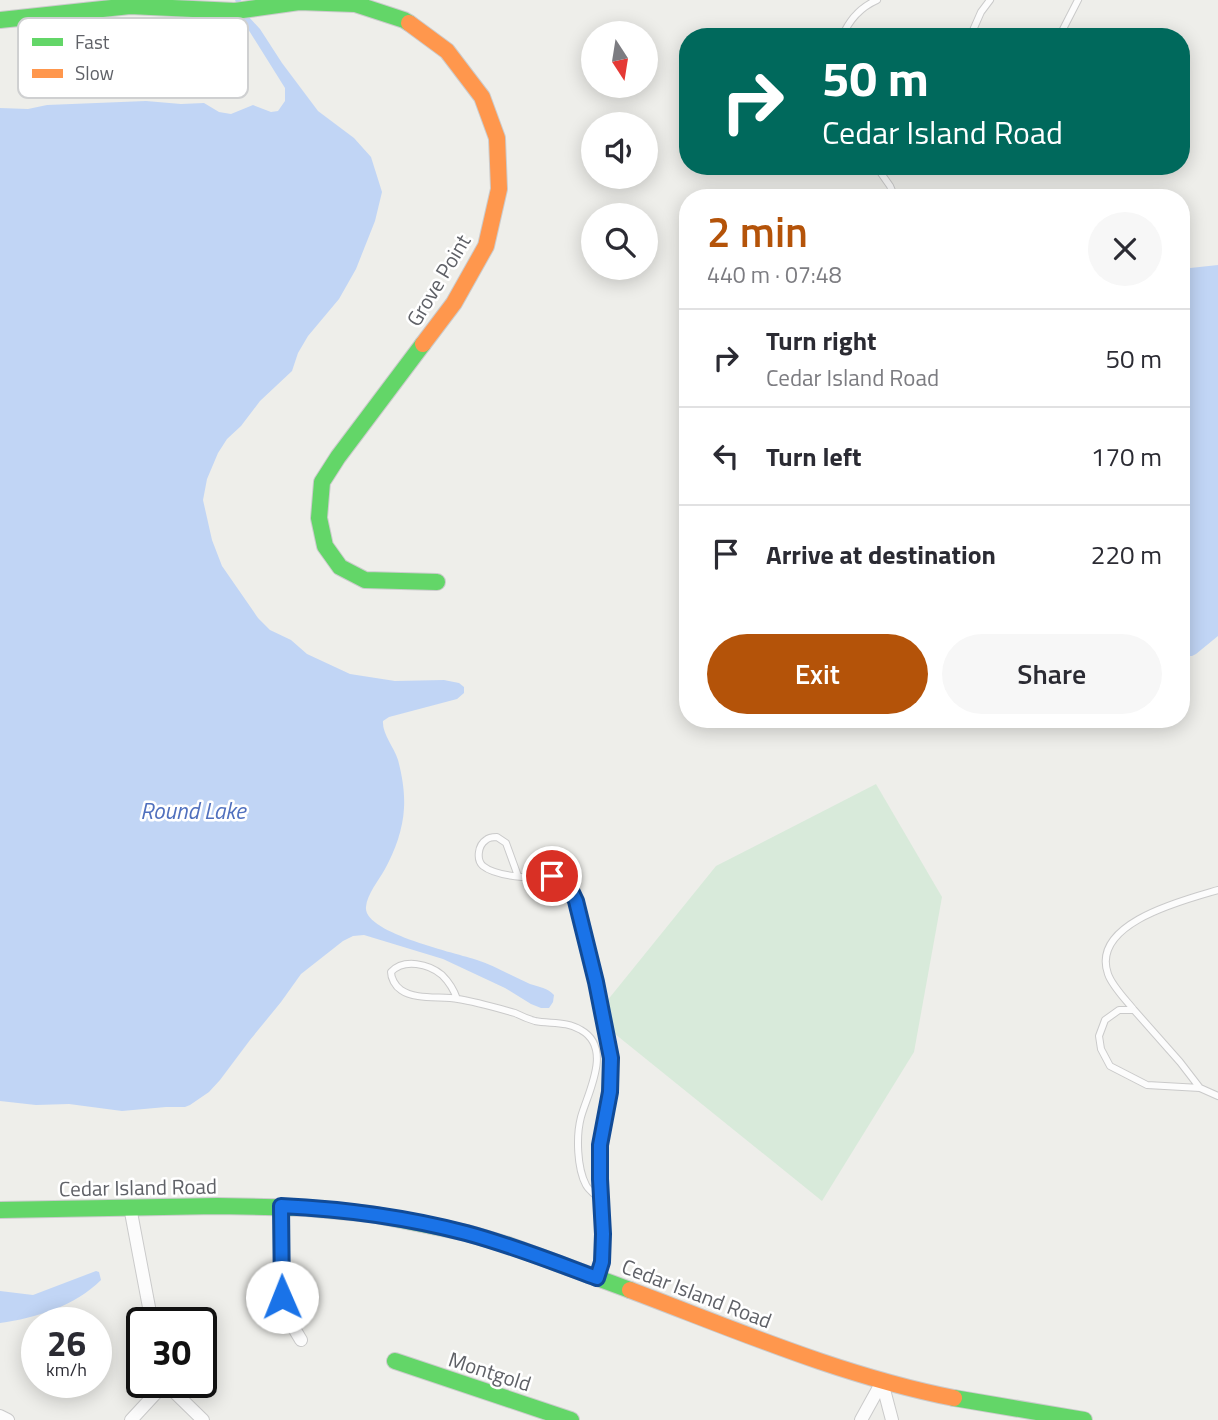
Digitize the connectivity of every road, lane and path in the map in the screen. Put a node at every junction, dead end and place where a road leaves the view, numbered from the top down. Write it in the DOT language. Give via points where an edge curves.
graph roads {
  1 [pos="877,0"];
  2 [pos="990,0"];
  3 [pos="1078,0"];
  4 [pos="299,1"];
  5 [pos="115,4"];
  6 [pos="0,20"];
  7 [pos="846,28"];
  8 [pos="974,28"];
  9 [pos="1064,28"];
  10 [pos="437,582"];
  11 [pos="518,876"];
  12 [pos="1218,890"];
  13 [pos="457,999"];
  14 [pos="1133,1010"];
  15 [pos="1200,1087"];
  16 [pos="1218,1096"];
  17 [pos="601,1200"];
  18 [pos="281,1206"];
  19 [pos="130,1207"];
  20 [pos="0,1210"];
  21 [pos="597,1278"];
  22 [pos="149,1307"];
  23 [pos="301,1340"];
  24 [pos="395,1362"];
  25 [pos="882,1382"];
  26 [pos="151,1398"];
  27 [pos="180,1398"];
  28 [pos="0,1416"];
  29 [pos="1038,1417"];
  30 [pos="8,1420"];
  31 [pos="131,1420"];
  32 [pos="203,1420"];
  33 [pos="570,1420"];
  34 [pos="861,1420"];
  35 [pos="891,1420"];
  36 [pos="1084,1420"];
  1 -- 7 [label="lane"];
  2 -- 8 [label="lane"];
  3 -- 9 [label="lane"];
  4 -- 5 [label="street, Grove Point" via="235,11"];
  4 -- 10 [label="street, Grove Point" via="355,4 404,20 447,51 482,97 497,138 499,189 486,246 454,303 322,482 319,518 325,546 340,567 365,580"];
  5 -- 6 [label="street, Grove Point"];
  11 -- 11 [label="lane" via="483,866 479,854 485,840 497,837 506,843"];
  11 -- 17 [label="lane" via="561,878 576,901 611,1058 600,1145"];
  12 -- 14 [label="lane" via="1140,918 1110,945 1106,953 1109,976"];
  13 -- 13 [label="lane" via="401,990 391,972 409,962 425,967 441,974"];
  13 -- 17 [label="lane" via="533,1021 571,1025 592,1039 597,1069 578,1142 587,1187"];
  14 -- 15 [label="lane"];
  14 -- 15 [label="lane" via="1119,1010 1105,1020 1099,1036 1110,1066 1147,1085"];
  15 -- 16 [label="lane"];
  17 -- 21 [label="lane" via="602,1262"];
  18 -- 19 [label="street, Cedar Island Road"];
  18 -- 21 [label="street, Cedar Island Road" via="437,1226 508,1245"];
  18 -- 23 [label="street" via="282,1297"];
  19 -- 20 [label="street, Cedar Island Road"];
  19 -- 22 [label="street"];
  21 -- 25 [label="street, Cedar Island Road"];
  24 -- 33 [label="street, Montgold"];
  25 -- 29 [label="street, Cedar Island Road"];
  25 -- 34 [label="street"];
  25 -- 35 [label="street"];
  26 -- 31 [label="street"];
  27 -- 32 [label="street"];
  28 -- 30 [label="street"];
  29 -- 36 [label="street, Cedar Island Road"];
}
